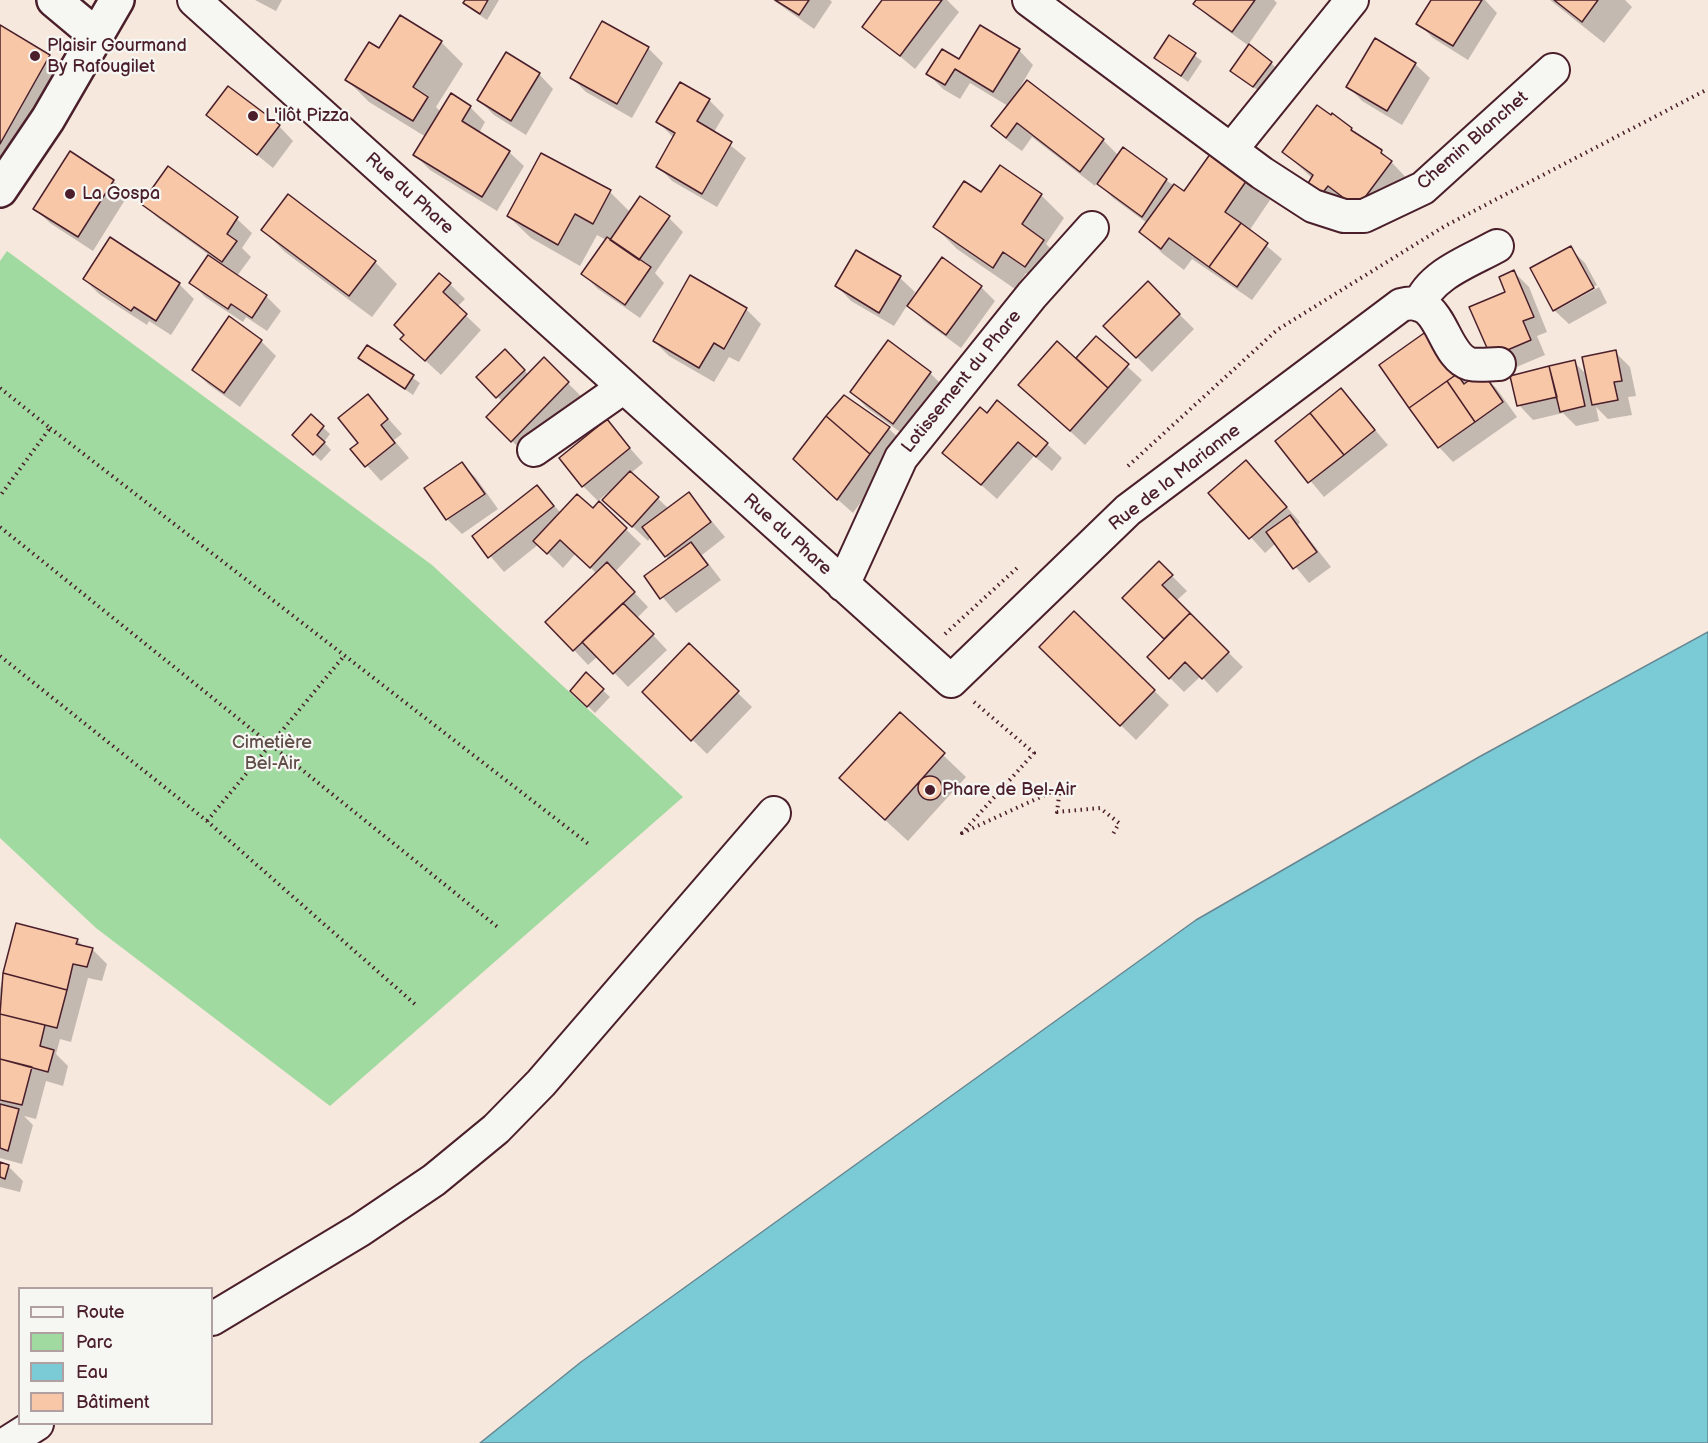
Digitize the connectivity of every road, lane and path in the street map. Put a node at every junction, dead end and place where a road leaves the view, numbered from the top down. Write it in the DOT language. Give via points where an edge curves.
graph roads {
  1 [pos="54,0"];
  2 [pos="117,0"];
  3 [pos="194,0"];
  4 [pos="1029,0"];
  5 [pos="1352,0"];
  6 [pos="96,36"];
  7 [pos="1553,70"];
  8 [pos="1230,150"];
  9 [pos="0,190"];
  10 [pos="1092,228"];
  11 [pos="1497,246"];
  12 [pos="1419,304"];
  13 [pos="1499,364"];
  14 [pos="624,387"];
  15 [pos="0,388"];
  16 [pos="50,428"];
  17 [pos="534,450"];
  18 [pos="0,496"];
  19 [pos="0,527"];
  20 [pos="843,585"];
  21 [pos="0,656"];
  22 [pos="344,656"];
  23 [pos="951,681"];
  24 [pos="269,746"];
  25 [pos="774,813"];
  26 [pos="207,821"];
  27 [pos="1112,836"];
  28 [pos="591,846"];
  29 [pos="500,929"];
  30 [pos="417,1006"];
  31 [pos="213,1318"];
  32 [pos="35,1425"];
  33 [pos="7,1443"];
  1 -- 6 [label="main road"];
  2 -- 6 [label="main road"];
  3 -- 14 [label="street, Rue du Phare"];
  4 -- 8 [label="street, Chemin Blanchet"];
  5 -- 8 [label="street"];
  6 -- 9 [label="main road" via="48,119"];
  7 -- 8 [label="street, Chemin Blanchet" via="1423,189 1364,216 1344,216 1313,206"];
  10 -- 20 [label="street, Lotissement du Phare" via="901,458"];
  11 -- 12 [label="street" via="1432,283"];
  12 -- 13 [label="street" via="1429,309 1460,358 1470,364"];
  12 -- 23 [label="street, Rue de la Marianne" via="1401,305 1128,510"];
  14 -- 17 [label="street"];
  14 -- 20 [label="street, Rue du Phare"];
  15 -- 16 [label="path"];
  16 -- 18 [label="path"];
  16 -- 22 [label="path"];
  19 -- 24 [label="path"];
  20 -- 23 [label="street, Rue du Phare"];
  21 -- 26 [label="path"];
  22 -- 24 [label="path"];
  22 -- 28 [label="path"];
  23 -- 27 [label="path" via="1034,753 962,832 1060,789 1057,812 1100,808 1119,823"];
  24 -- 26 [label="path"];
  24 -- 29 [label="path"];
  25 -- 31 [label="street" via="541,1083 496,1129 434,1180 360,1230"];
  26 -- 30 [label="path"];
  32 -- 33 [label="street"];
}
